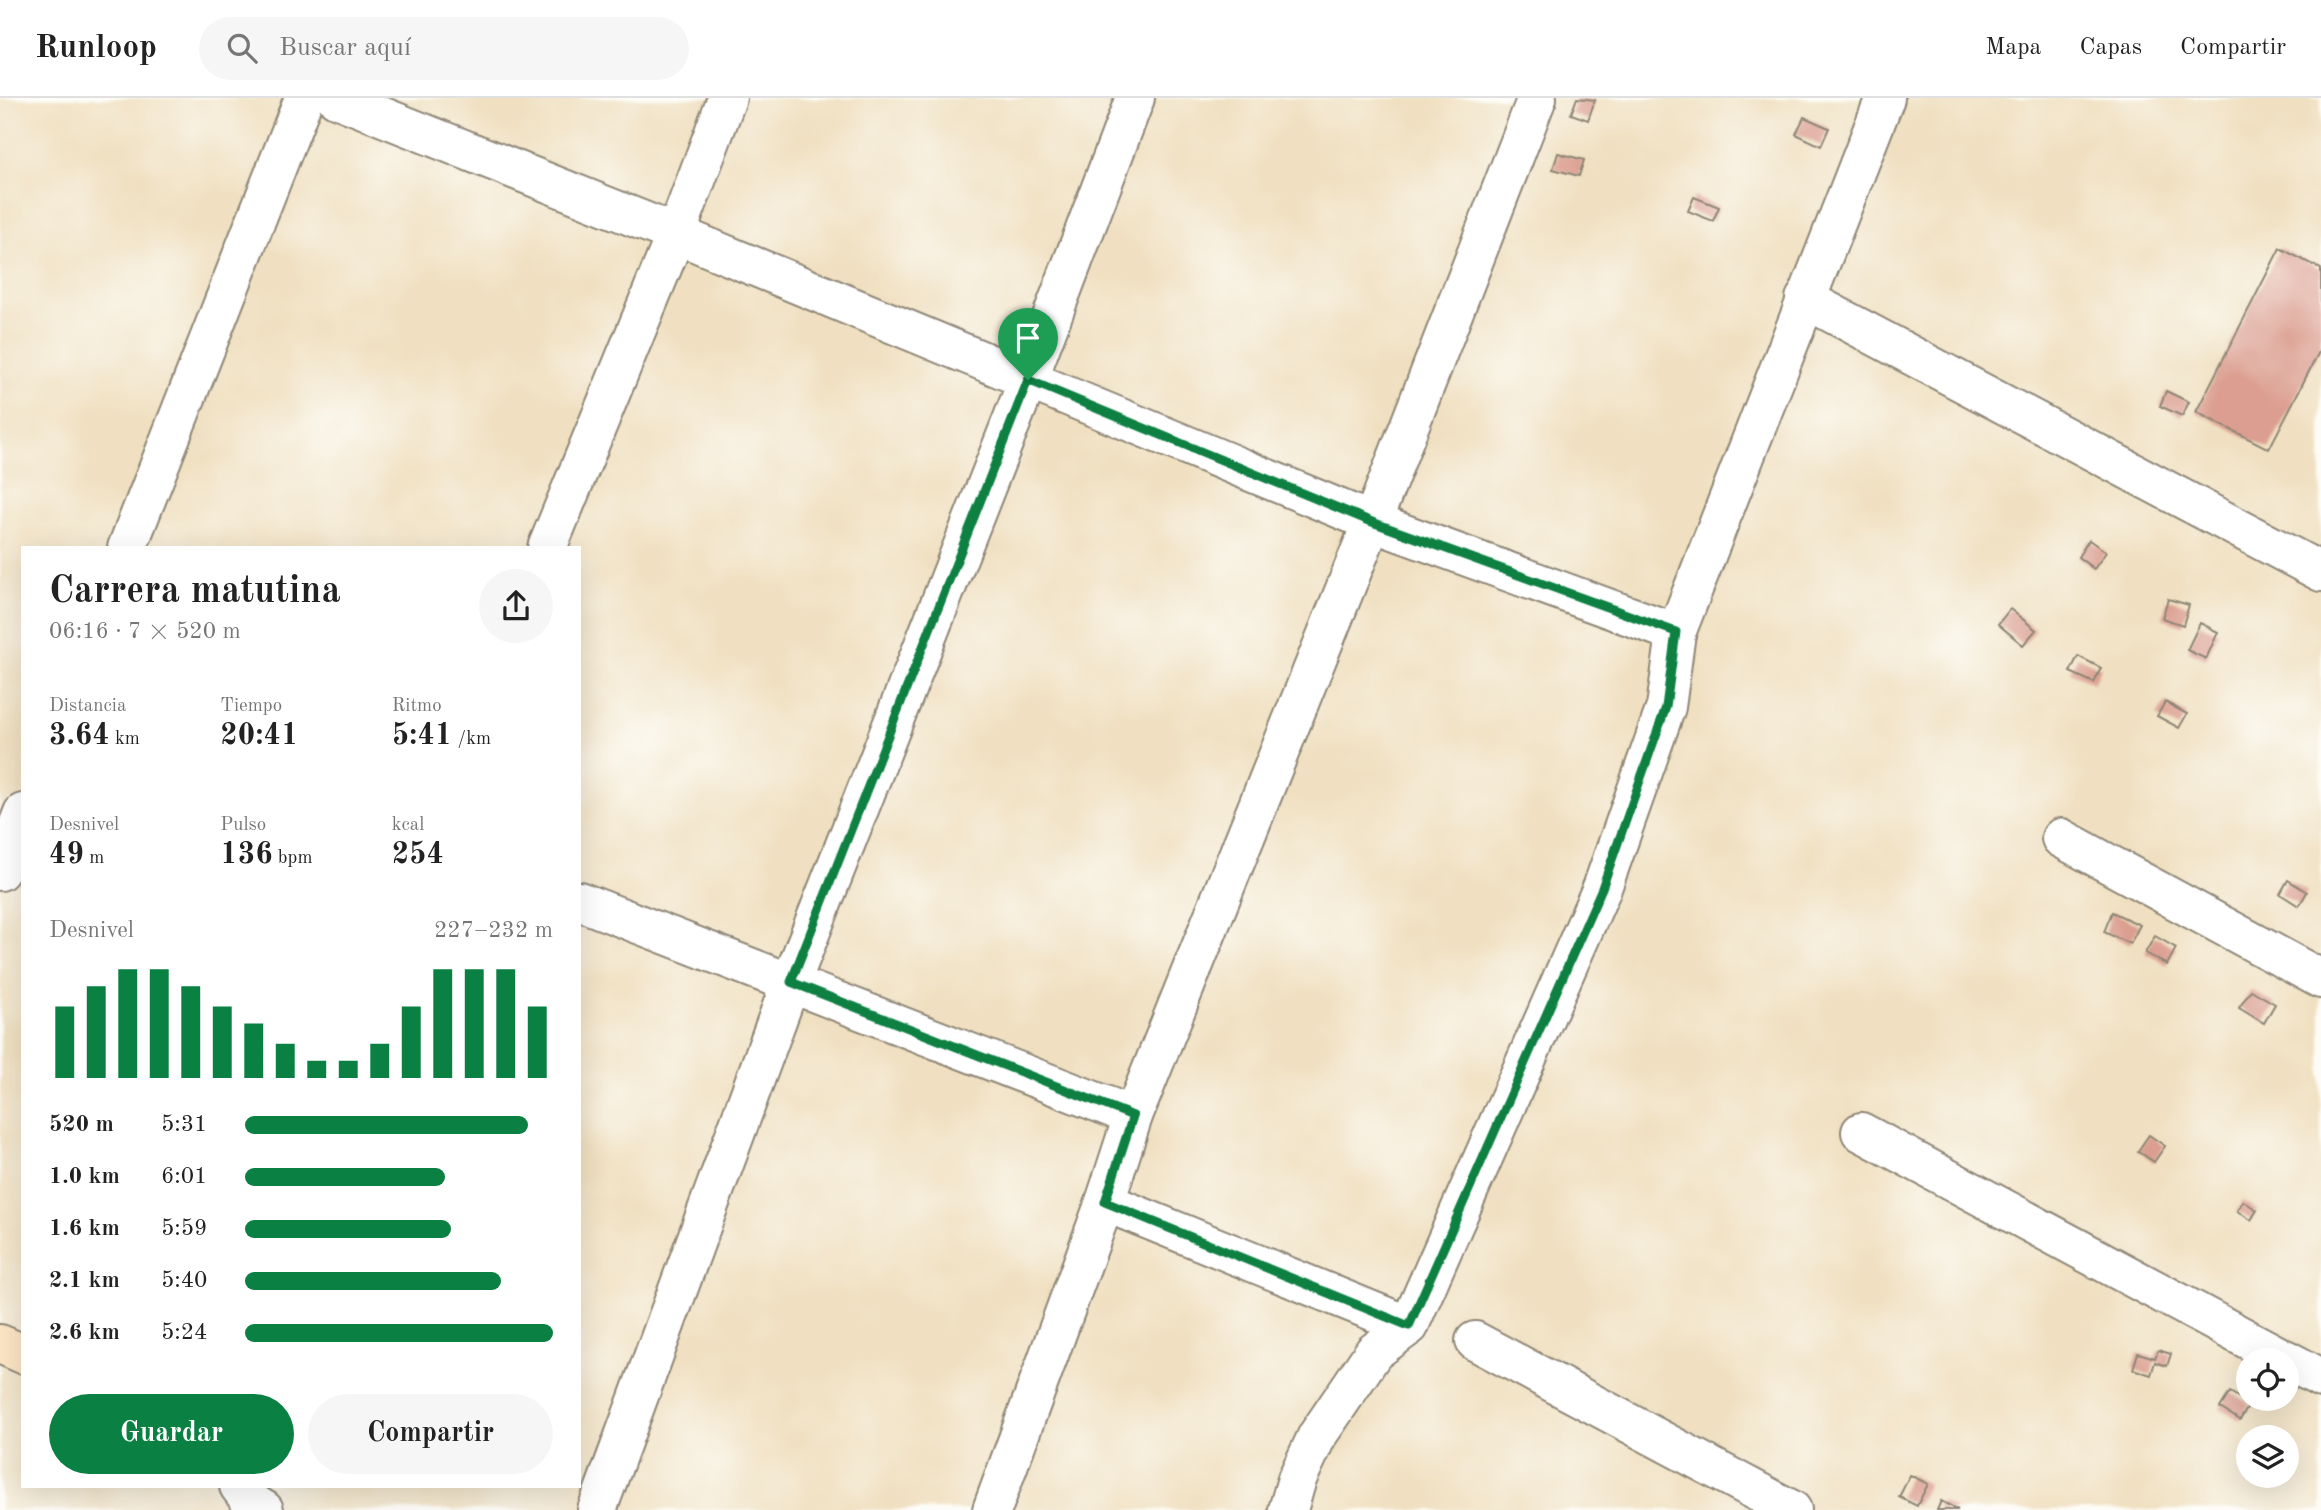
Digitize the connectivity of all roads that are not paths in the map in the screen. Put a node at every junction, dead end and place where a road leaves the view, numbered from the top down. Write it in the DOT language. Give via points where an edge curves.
graph roads {
  1 [pos="304,98"];
  2 [pos="336,98"];
  3 [pos="727,98"];
  4 [pos="1135,98"];
  5 [pos="1537,98"];
  6 [pos="1885,98"];
  7 [pos="676,234"];
  8 [pos="1805,299"];
  9 [pos="1028,380"];
  10 [pos="1372,522"];
  11 [pos="128,546"];
  12 [pos="548,546"];
  13 [pos="2321,572"];
  14 [pos="1676,632"];
  15 [pos="21,818"];
  16 [pos="2061,838"];
  17 [pos="0,871"];
  18 [pos="581,902"];
  19 [pos="2321,979"];
  20 [pos="791,982"];
  21 [pos="1133,1116"];
  22 [pos="1861,1132"];
  23 [pos="1105,1202"];
  24 [pos="1409,1326"];
  25 [pos="1475,1341"];
  26 [pos="0,1344"];
  27 [pos="2265,1348"];
  28 [pos="21,1353"];
  29 [pos="2299,1366"];
  30 [pos="2321,1378"];
  31 [pos="240,1488"];
  32 [pos="264,1510"];
  33 [pos="597,1510"];
  34 [pos="992,1510"];
  35 [pos="1288,1510"];
  36 [pos="1792,1510"];
  1 -- 11 [label="street"];
  2 -- 7 [label="street"];
  3 -- 7 [label="street"];
  4 -- 9 [label="street"];
  5 -- 10 [label="street"];
  6 -- 8 [label="street"];
  7 -- 9 [label="street"];
  7 -- 12 [label="street"];
  8 -- 13 [label="street"];
  8 -- 14 [label="street"];
  9 -- 10 [label="street"];
  9 -- 20 [label="street"];
  10 -- 14 [label="street"];
  10 -- 21 [label="street"];
  14 -- 24 [label="street" via="1666,707 1602,888"];
  15 -- 17 [label="street"];
  16 -- 19 [label="street"];
  18 -- 20 [label="street"];
  20 -- 21 [label="street"];
  20 -- 33 [label="street"];
  21 -- 23 [label="street"];
  22 -- 27 [label="street"];
  23 -- 24 [label="street"];
  23 -- 34 [label="street"];
  24 -- 35 [label="street" via="1374,1352 1317,1436"];
  25 -- 36 [label="street"];
  26 -- 28 [label="street"];
  29 -- 30 [label="street"];
  31 -- 32 [label="street"];
}
